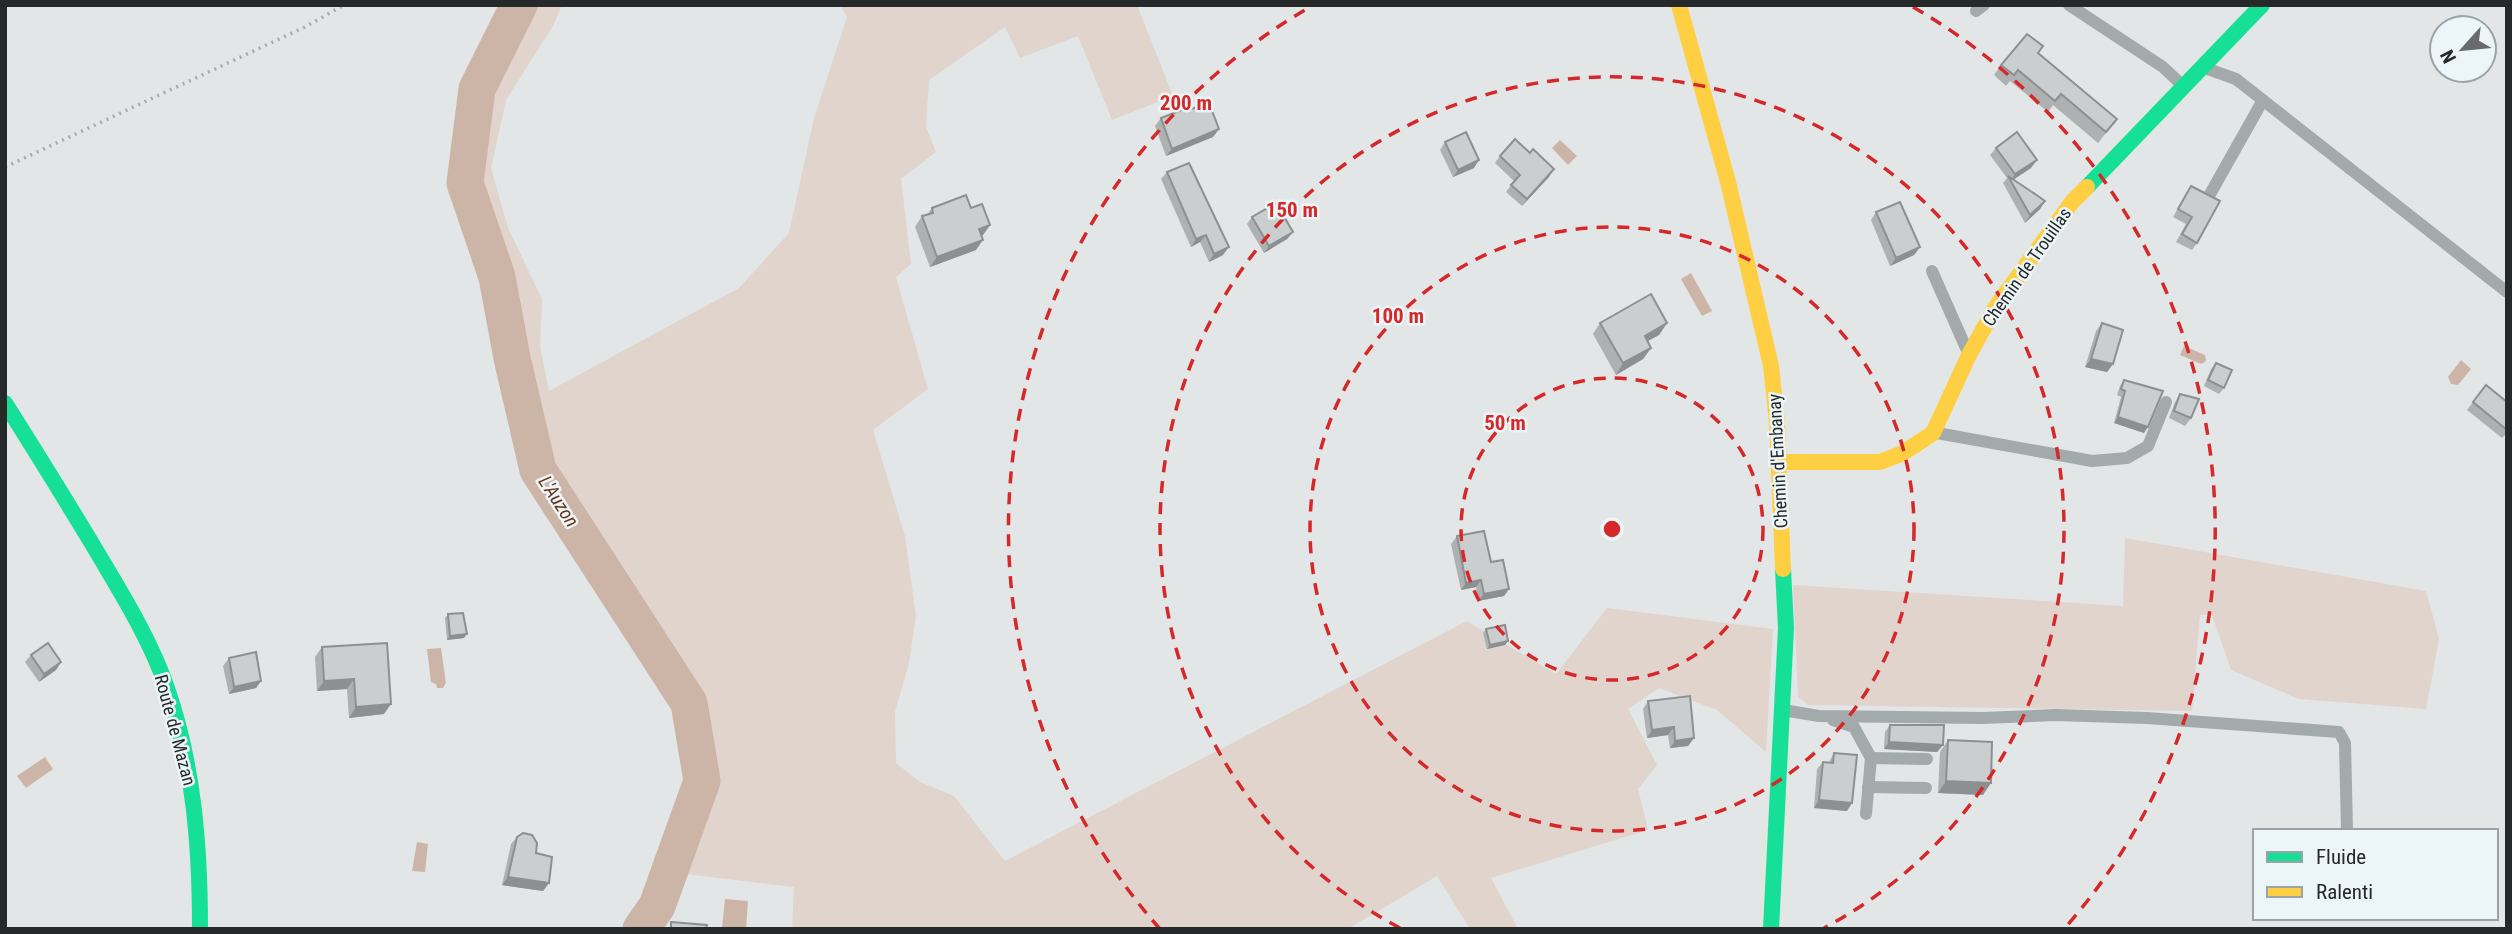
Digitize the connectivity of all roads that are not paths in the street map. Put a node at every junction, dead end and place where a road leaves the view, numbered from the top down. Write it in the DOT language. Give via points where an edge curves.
graph roads {
  1 [pos="1679,5"];
  2 [pos="2069,5"];
  3 [pos="2262,5"];
  4 [pos="2201,67"];
  5 [pos="2183,86"];
  6 [pos="2263,100"];
  7 [pos="2209,196"];
  8 [pos="1932,271"];
  9 [pos="2507,292"];
  10 [pos="1969,355"];
  11 [pos="2166,402"];
  12 [pos="5,403"];
  13 [pos="1933,433"];
  14 [pos="1779,462"];
  15 [pos="1783,710"];
  16 [pos="1819,716"];
  17 [pos="1871,758"];
  18 [pos="1927,759"];
  19 [pos="1868,787"];
  20 [pos="1926,789"];
  21 [pos="1866,814"];
  22 [pos="2347,829"];
  23 [pos="200,929"];
  24 [pos="1770,929"];
  1 -- 14 [label="street, Chemin d'Embanay" via="1728,182 1771,366"];
  2 -- 5 [label="lane" via="2163,67"];
  3 -- 4 [label="street, Chemin de Trouillas"];
  4 -- 5 [label="street, Chemin de Trouillas"];
  4 -- 6 [label="lane" via="2236,79"];
  5 -- 10 [label="street, Chemin de Trouillas" via="2072,202 1995,308"];
  6 -- 7 [label="lane"];
  6 -- 9 [label="lane"];
  8 -- 10 [label="lane"];
  10 -- 13 [label="street, Chemin de Trouillas"];
  11 -- 13 [label="lane" via="2148,446 2127,458 2092,461"];
  12 -- 23 [label="street, Route de Mazan" via="129,606 172,703 192,797"];
  13 -- 14 [label="street" via="1880,463"];
  14 -- 15 [label="street, Chemin d'Embanay" via="1786,628"];
  15 -- 16 [label="lane"];
  15 -- 24 [label="street, Chemin d'Embanay"];
  16 -- 17 [label="lane" via="1854,727"];
  16 -- 22 [label="lane" via="2056,715 2339,732 2346,754"];
  17 -- 18 [label="lane"];
  17 -- 19 [label="lane"];
  19 -- 20 [label="lane"];
  19 -- 21 [label="lane"];
}
